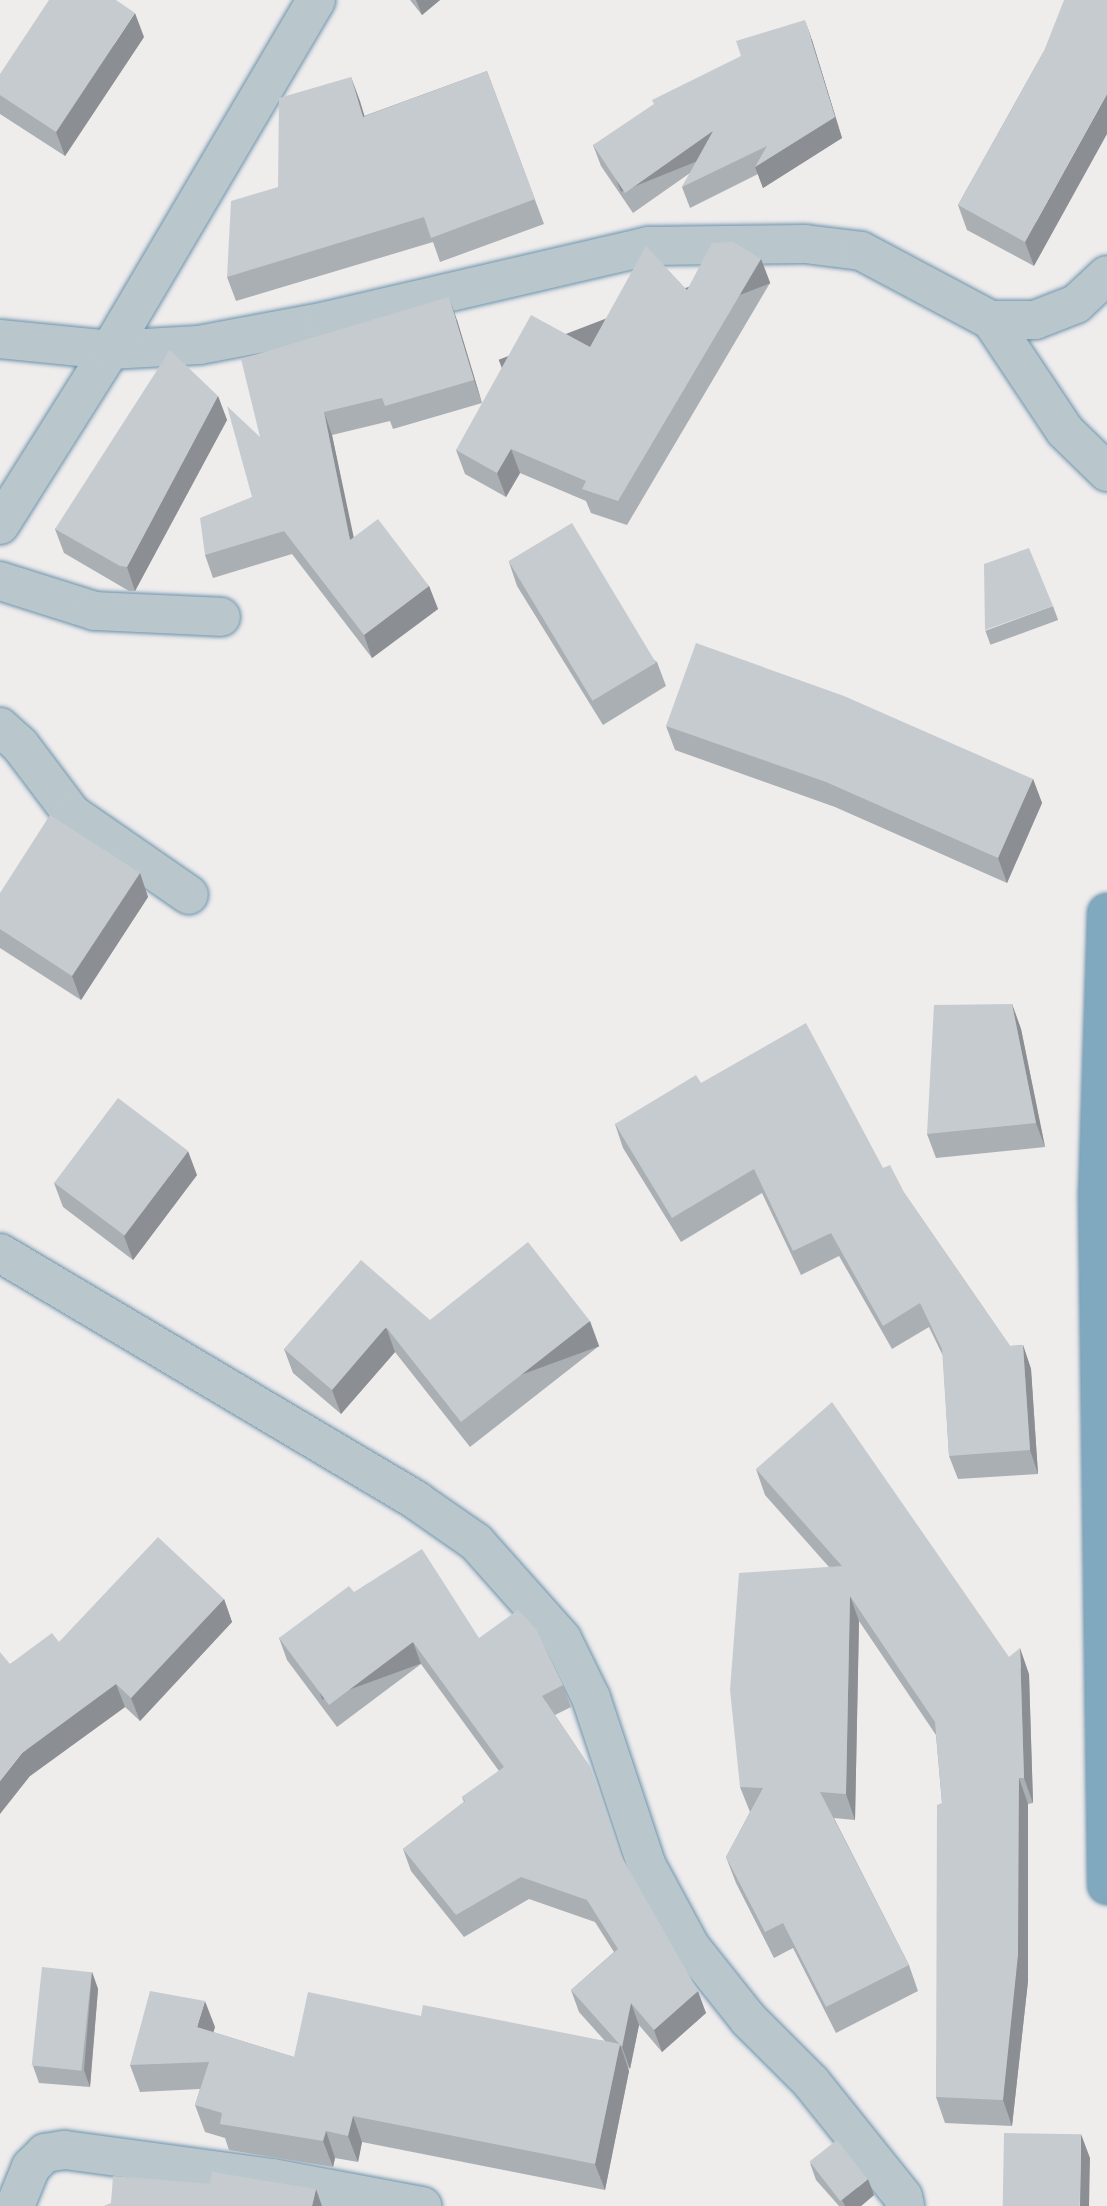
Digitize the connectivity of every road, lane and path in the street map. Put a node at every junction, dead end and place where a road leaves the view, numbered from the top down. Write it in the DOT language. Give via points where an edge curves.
graph roads {
  1 [pos="316,0"];
  2 [pos="1107,275"];
  3 [pos="991,320"];
  4 [pos="0,339"];
  5 [pos="110,350"];
  6 [pos="1107,472"];
  7 [pos="0,525"];
  8 [pos="0,581"];
  9 [pos="221,617"];
  10 [pos="0,727"];
  11 [pos="189,895"];
  12 [pos="1107,913"];
  13 [pos="0,1253"];
  14 [pos="1107,1885"];
  15 [pos="15,2206"];
  16 [pos="422,2206"];
  17 [pos="905,2206"];
  1 -- 5 [label="street"];
  2 -- 3 [label="street" via="1076,304 1035,320"];
  3 -- 5 [label="street" via="861,251 805,244 715,242 648,246 326,321 212,342"];
  3 -- 6 [label="street" via="1065,431"];
  4 -- 5 [label="street"];
  5 -- 7 [label="street"];
  8 -- 9 [label="street" via="95,611"];
  10 -- 11 [label="street" via="20,745 72,814"];
  12 -- 14 [label="highway" via="1098,1193"];
  13 -- 17 [label="street" via="417,1501 484,1550 562,1639 591,1698 646,1866 690,1946 748,2019 811,2082 903,2197"];
  15 -- 16 [label="street" via="31,2168 45,2153 65,2150 272,2178"];
}
